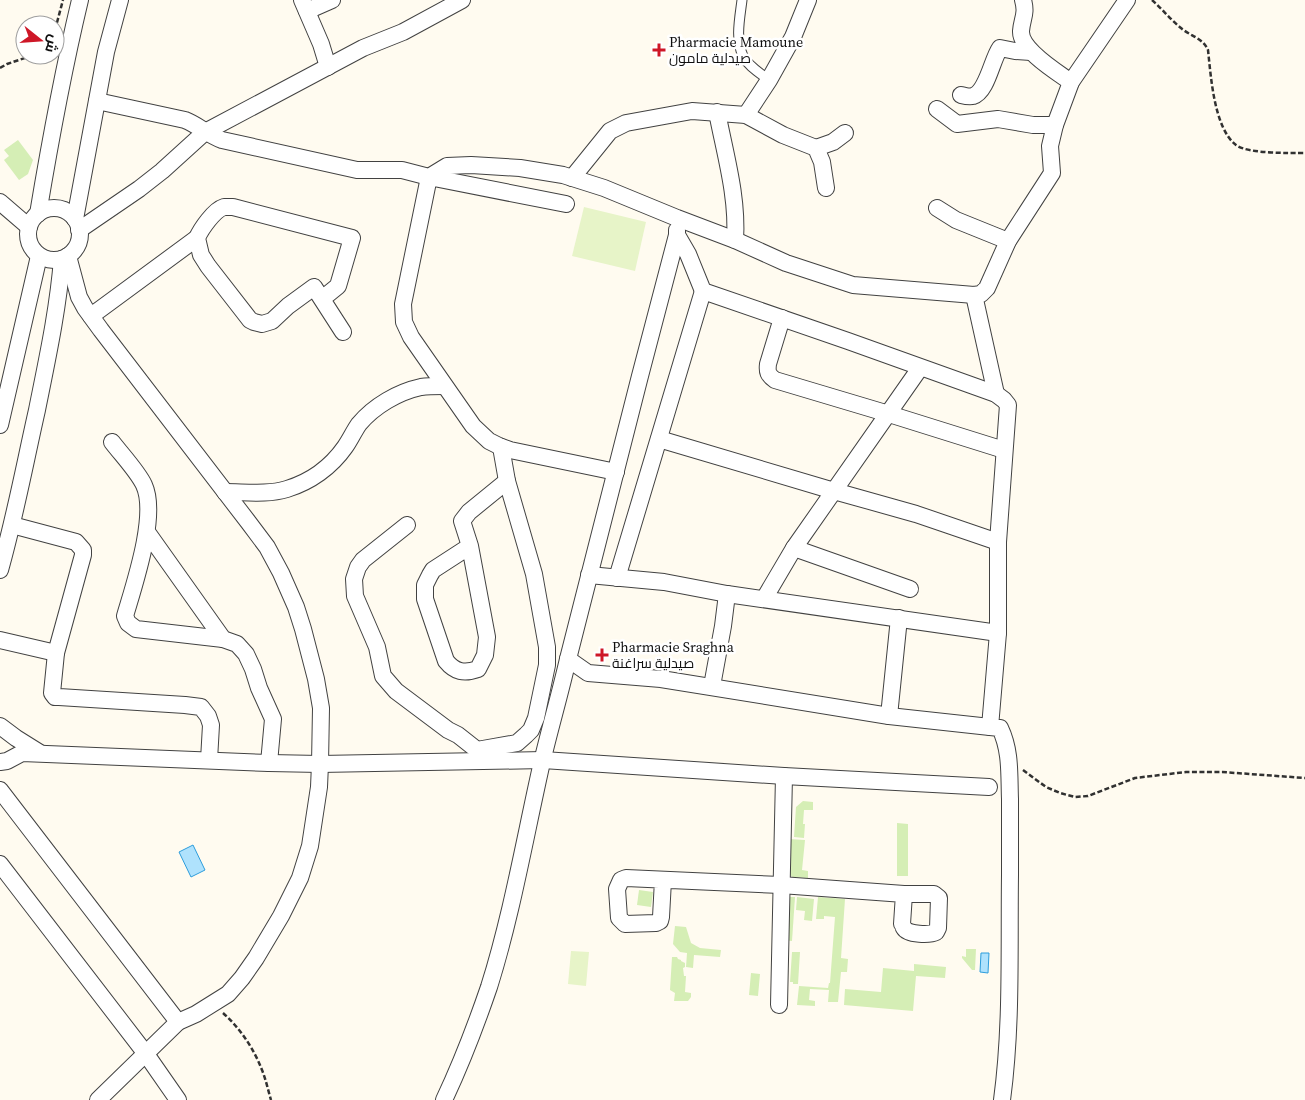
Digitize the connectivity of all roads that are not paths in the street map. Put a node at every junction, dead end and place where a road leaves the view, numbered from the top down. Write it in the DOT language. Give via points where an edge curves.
graph roads {
  1 [pos="80,0"];
  2 [pos="120,0"];
  3 [pos="332,0"];
  4 [pos="462,0"];
  5 [pos="742,0"];
  6 [pos="808,0"];
  7 [pos="1023,0"];
  8 [pos="1127,0"];
  9 [pos="305,6"];
  10 [pos="1030,52"];
  11 [pos="328,67"];
  12 [pos="769,80"];
  13 [pos="1071,82"];
  14 [pos="961,96"];
  15 [pos="97,101"];
  16 [pos="937,109"];
  17 [pos="717,112"];
  18 [pos="746,115"];
  19 [pos="1055,125"];
  20 [pos="205,132"];
  21 [pos="845,133"];
  22 [pos="816,148"];
  23 [pos="429,177"];
  24 [pos="572,178"];
  25 [pos="826,188"];
  26 [pos="0,202"];
  27 [pos="566,204"];
  28 [pos="937,208"];
  29 [pos="677,218"];
  30 [pos="34,221"];
  31 [pos="77,224"];
  32 [pos="677,235"];
  33 [pos="197,238"];
  34 [pos="735,240"];
  35 [pos="1008,240"];
  36 [pos="39,256"];
  37 [pos="65,258"];
  38 [pos="703,291"];
  39 [pos="974,295"];
  40 [pos="322,299"];
  41 [pos="91,316"];
  42 [pos="782,318"];
  43 [pos="343,332"];
  44 [pos="920,368"];
  45 [pos="444,386"];
  46 [pos="996,394"];
  47 [pos="889,414"];
  48 [pos="0,425"];
  49 [pos="659,438"];
  50 [pos="112,442"];
  51 [pos="501,447"];
  52 [pos="1004,450"];
  53 [pos="616,472"];
  54 [pos="507,481"];
  55 [pos="834,491"];
  56 [pos="225,492"];
  57 [pos="407,524"];
  58 [pos="12,525"];
  59 [pos="148,532"];
  60 [pos="998,542"];
  61 [pos="470,546"];
  62 [pos="794,548"];
  63 [pos="0,570"];
  64 [pos="589,575"];
  65 [pos="618,578"];
  66 [pos="910,589"];
  67 [pos="727,594"];
  68 [pos="764,598"];
  69 [pos="899,618"];
  70 [pos="998,633"];
  71 [pos="223,639"];
  72 [pos="0,640"];
  73 [pos="56,654"];
  74 [pos="568,659"];
  75 [pos="712,686"];
  76 [pos="889,716"];
  77 [pos="0,726"];
  78 [pos="990,727"];
  79 [pos="40,753"];
  80 [pos="209,760"];
  81 [pos="543,760"];
  82 [pos="0,762"];
  83 [pos="269,763"];
  84 [pos="320,764"];
  85 [pos="784,776"];
  86 [pos="989,787"];
  87 [pos="0,790"];
  88 [pos="0,864"];
  89 [pos="663,880"];
  90 [pos="781,885"];
  91 [pos="904,894"];
  92 [pos="778,1005"];
  93 [pos="178,1022"];
  94 [pos="146,1054"];
  95 [pos="98,1100"];
  96 [pos="178,1100"];
  97 [pos="444,1100"];
  98 [pos="1002,1100"];
  1 -- 30 [label="street"];
  2 -- 15 [label="street"];
  3 -- 9 [label="street"];
  4 -- 11 [label="street"];
  5 -- 12 [label="lane" via="739,18 742,55"];
  6 -- 12 [label="street" via="793,37"];
  7 -- 10 [label="street" via="1022,40"];
  8 -- 13 [label="street"];
  9 -- 11 [label="street"];
  10 -- 13 [label="street"];
  10 -- 14 [label="street" via="1000,48 979,93"];
  11 -- 20 [label="street"];
  12 -- 18 [label="street"];
  13 -- 19 [label="street"];
  15 -- 20 [label="street" via="186,120"];
  15 -- 31 [label="street"];
  16 -- 19 [label="street" via="957,124 998,119"];
  17 -- 18 [label="street"];
  17 -- 24 [label="street" via="692,111 616,126"];
  17 -- 34 [label="street" via="734,204"];
  18 -- 22 [label="street"];
  19 -- 35 [label="street" via="1050,146 1052,173"];
  20 -- 23 [label="street" via="222,140 357,170 402,170"];
  20 -- 31 [label="street" via="139,189"];
  21 -- 22 [label="street"];
  22 -- 25 [label="street"];
  23 -- 24 [label="street" via="447,166 471,165 520,168"];
  23 -- 27 [label="street"];
  23 -- 45 [label="street" via="403,314 410,338"];
  24 -- 29 [label="street"];
  26 -- 30 [label="street"];
  28 -- 35 [label="street" via="956,220"];
  29 -- 32 [label="street"];
  29 -- 34 [label="street"];
  30 -- 31 [label="street" via="49,209 60,209"];
  30 -- 36 [label="street" via="28,233 30,243"];
  31 -- 37 [label="street" via="80,236 76,248"];
  32 -- 38 [label="street"];
  32 -- 53 [label="street"];
  33 -- 40 [label="street" via="208,266 254,322 272,321 314,287"];
  33 -- 40 [label="street" via="219,210 233,207 352,238 338,286"];
  33 -- 41 [label="street"];
  34 -- 39 [label="street" via="786,263 853,285"];
  35 -- 39 [label="street" via="987,288"];
  36 -- 37 [label="street" via="50,260"];
  36 -- 48 [label="street"];
  37 -- 41 [label="street" via="79,296"];
  37 -- 58 [label="street"];
  38 -- 42 [label="street"];
  38 -- 49 [label="street"];
  39 -- 46 [label="street"];
  40 -- 43 [label="street"];
  41 -- 56 [label="street"];
  42 -- 44 [label="street"];
  42 -- 47 [label="street" via="768,364 769,376"];
  44 -- 46 [label="street"];
  44 -- 47 [label="street"];
  45 -- 51 [label="street" via="480,434"];
  45 -- 56 [label="street" via="421,387 384,402 358,426 334,460 300,484 273,492"];
  46 -- 52 [label="street" via="1008,405"];
  47 -- 52 [label="street"];
  47 -- 55 [label="street"];
  49 -- 55 [label="street"];
  49 -- 65 [label="street"];
  50 -- 59 [label="street" via="146,488"];
  51 -- 53 [label="street"];
  51 -- 54 [label="street"];
  52 -- 60 [label="street"];
  53 -- 64 [label="street"];
  54 -- 57 [label="street" via="534,574 547,655 546,676 534,724 517,743 477,750 396,691 383,676 377,647 355,596 354,579 362,560"];
  54 -- 61 [label="street" via="462,521"];
  55 -- 60 [label="street"];
  55 -- 62 [label="street"];
  56 -- 84 [label="street" via="267,547 298,615 310,651 321,708"];
  58 -- 63 [label="street"];
  58 -- 73 [label="street" via="76,542 82,550"];
  59 -- 71 [label="street"];
  59 -- 71 [label="street" via="126,616 128,624 136,630"];
  60 -- 70 [label="street"];
  61 -- 61 [label="street" via="487,646 478,669 463,672 446,661 424,592 433,570"];
  62 -- 66 [label="street"];
  62 -- 68 [label="street"];
  64 -- 65 [label="street"];
  64 -- 74 [label="street"];
  65 -- 67 [label="street" via="664,582"];
  67 -- 68 [label="street"];
  67 -- 75 [label="street"];
  68 -- 69 [label="street"];
  69 -- 70 [label="street"];
  69 -- 76 [label="street"];
  70 -- 78 [label="street"];
  71 -- 83 [label="street" via="237,644 246,654 273,719"];
  72 -- 73 [label="street"];
  73 -- 80 [label="street" via="52,693 56,697 201,707 211,725"];
  74 -- 75 [label="street" via="588,673"];
  74 -- 81 [label="street"];
  75 -- 76 [label="street"];
  76 -- 78 [label="street"];
  77 -- 79 [label="street"];
  78 -- 98 [label="street" via="1000,728 1009,757 1008,1018"];
  79 -- 80 [label="street"];
  79 -- 82 [label="street" via="22,753"];
  80 -- 83 [label="street"];
  81 -- 84 [label="street"];
  81 -- 85 [label="street"];
  81 -- 97 [label="street" via="491,978"];
  83 -- 84 [label="street"];
  84 -- 93 [label="street" via="310,846 300,878 282,916 256,958 228,994"];
  85 -- 86 [label="street"];
  85 -- 90 [label="street"];
  87 -- 93 [label="street"];
  88 -- 94 [label="street"];
  89 -- 90 [label="street"];
  90 -- 91 [label="street"];
  90 -- 92 [label="street"];
  93 -- 94 [label="street"];
  94 -- 95 [label="street"];
  94 -- 96 [label="street"];
}
